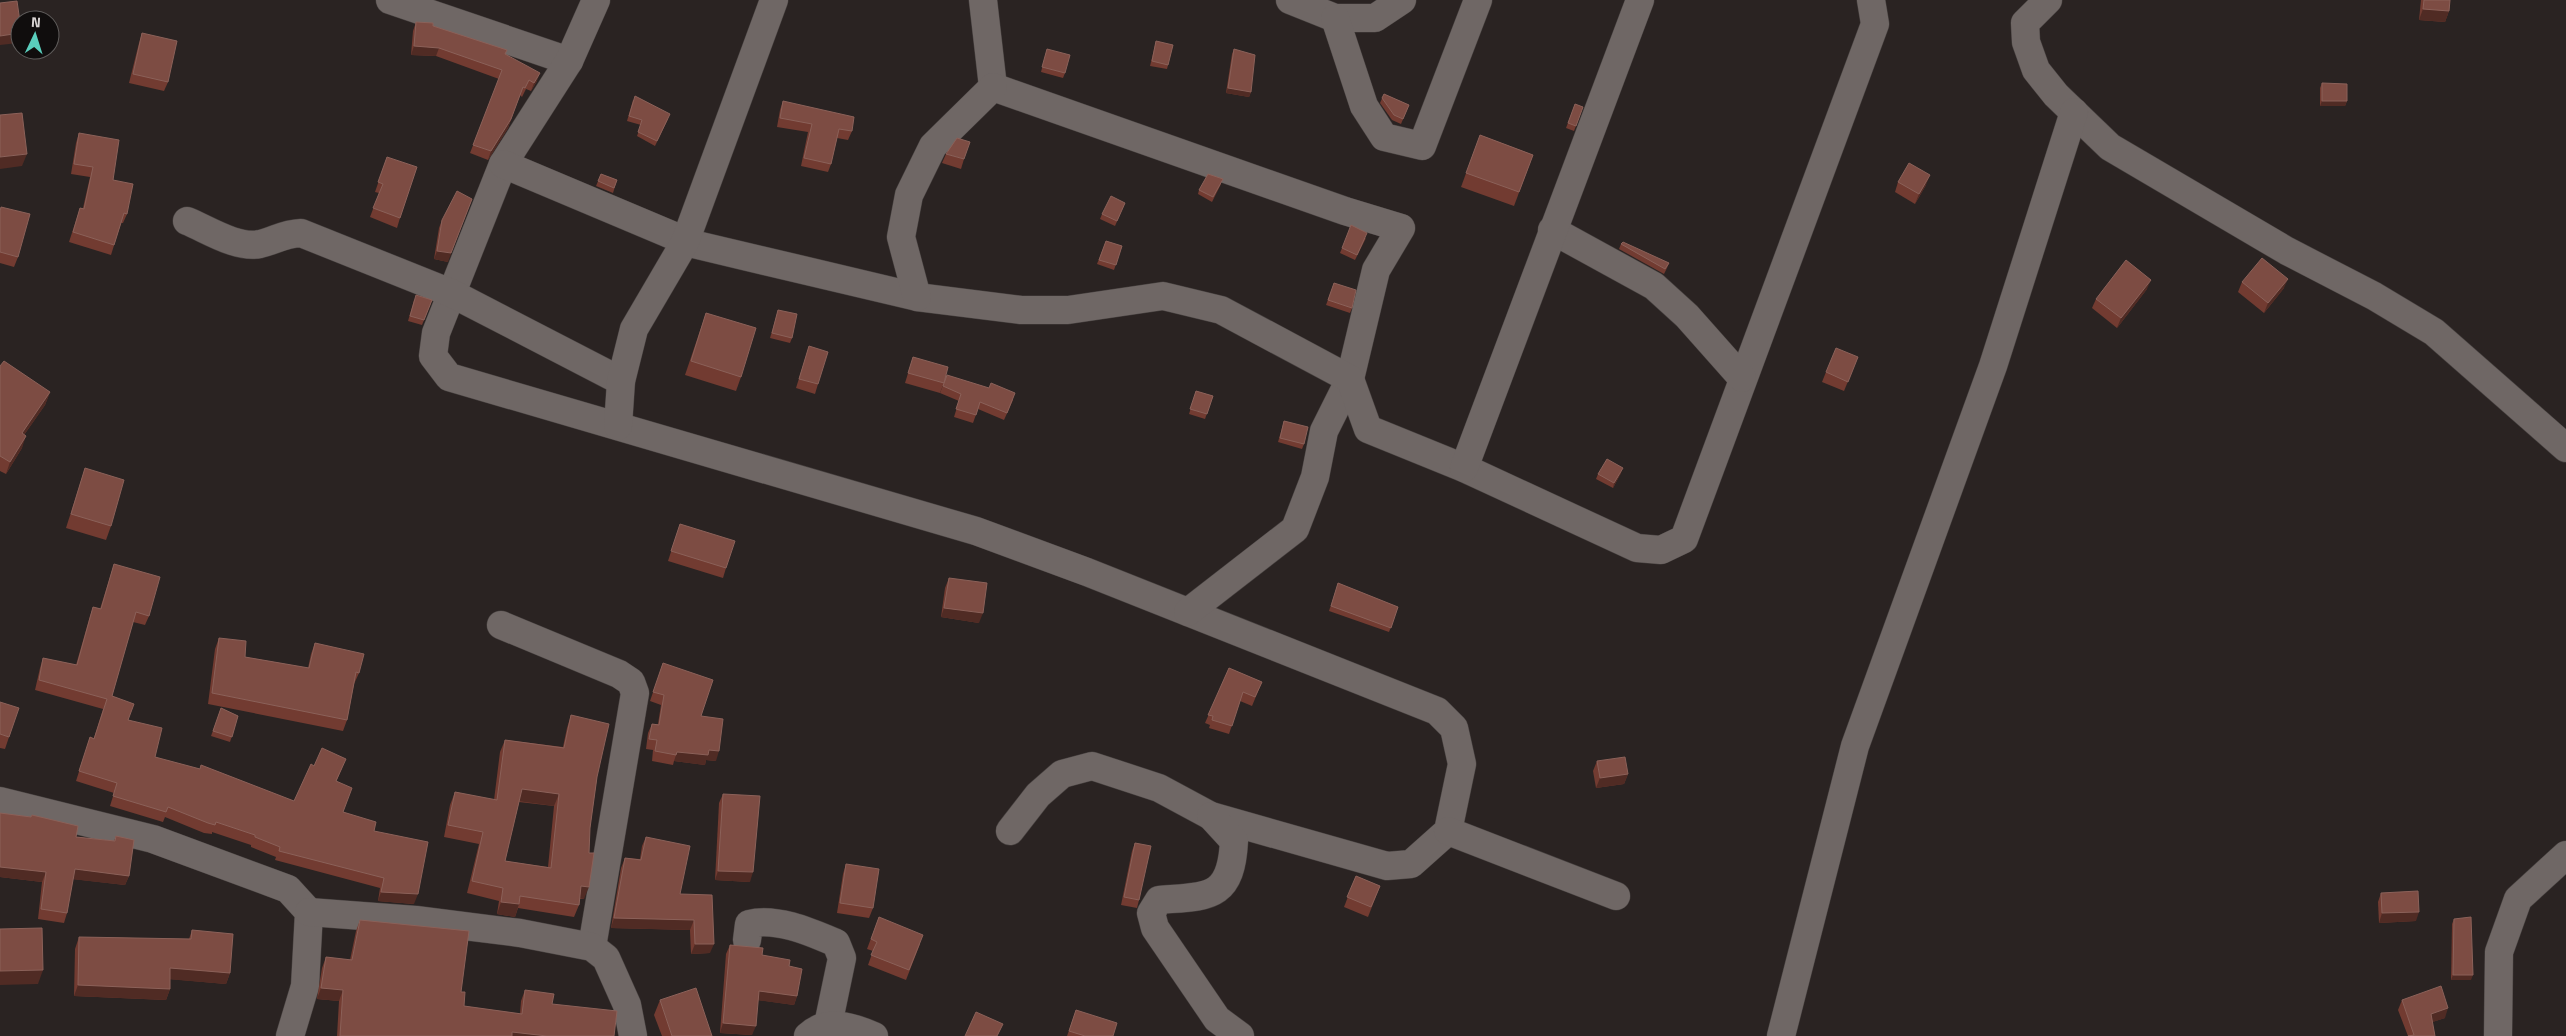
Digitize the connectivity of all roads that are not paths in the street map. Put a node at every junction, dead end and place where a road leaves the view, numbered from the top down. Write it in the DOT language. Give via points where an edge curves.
graph roads {
  1 [pos="390,0"];
  2 [pos="596,0"];
  3 [pos="774,0"];
  4 [pos="983,0"];
  5 [pos="1290,0"];
  6 [pos="1402,0"];
  7 [pos="1478,0"];
  8 [pos="1640,0"];
  9 [pos="1871,0"];
  10 [pos="2048,0"];
  11 [pos="1335,18"];
  12 [pos="570,61"];
  13 [pos="994,87"];
  14 [pos="2074,112"];
  15 [pos="503,164"];
  16 [pos="187,221"];
  17 [pos="1552,230"];
  18 [pos="685,242"];
  19 [pos="451,293"];
  20 [pos="917,297"];
  21 [pos="1742,378"];
  22 [pos="1350,379"];
  23 [pos="621,381"];
  24 [pos="618,426"];
  25 [pos="2566,448"];
  26 [pos="1464,468"];
  27 [pos="1188,612"];
  28 [pos="501,624"];
  29 [pos="0,800"];
  30 [pos="1211,816"];
  31 [pos="1448,830"];
  32 [pos="1010,831"];
  33 [pos="2566,855"];
  34 [pos="1616,896"];
  35 [pos="309,912"];
  36 [pos="747,940"];
  37 [pos="592,947"];
  38 [pos="818,1030"];
  39 [pos="290,1036"];
  40 [pos="633,1036"];
  41 [pos="874,1036"];
  42 [pos="1240,1036"];
  43 [pos="1781,1036"];
  44 [pos="2498,1036"];
  1 -- 12 [label="street"];
  2 -- 12 [label="street"];
  3 -- 18 [label="street"];
  4 -- 13 [label="street"];
  5 -- 11 [label="street"];
  6 -- 11 [label="street" via="1376,18"];
  7 -- 11 [label="street" via="1422,146 1384,137 1364,106"];
  8 -- 17 [label="street"];
  9 -- 21 [label="street" via="1875,24"];
  10 -- 14 [label="street" via="2025,23 2026,42 2036,70"];
  12 -- 15 [label="street"];
  13 -- 20 [label="street" via="933,146 909,195 901,237"];
  13 -- 22 [label="street" via="1401,228 1376,270"];
  14 -- 25 [label="street" via="2110,147 2287,251 2374,296 2434,332"];
  14 -- 43 [label="street" via="1993,366 1855,746"];
  15 -- 18 [label="street"];
  15 -- 19 [label="street"];
  16 -- 19 [label="street" via="243,244 260,244 286,234 301,233"];
  17 -- 21 [label="street" via="1654,286 1687,316"];
  17 -- 26 [label="street"];
  18 -- 20 [label="street"];
  18 -- 23 [label="street" via="634,329"];
  19 -- 23 [label="street"];
  19 -- 24 [label="street" via="436,333 433,356 449,377"];
  20 -- 22 [label="street" via="1030,310 1068,310 1163,296 1221,310"];
  21 -- 26 [label="street" via="1684,540 1661,550 1637,548"];
  22 -- 26 [label="street" via="1368,429"];
  22 -- 27 [label="street" via="1324,431 1315,478 1295,529"];
  23 -- 24 [label="street"];
  24 -- 27 [label="street" via="976,532"];
  27 -- 31 [label="street" via="1437,711 1454,728 1462,764"];
  28 -- 37 [label="street" via="619,674 631,682 635,693"];
  29 -- 35 [label="street" via="153,839 288,889"];
  30 -- 31 [label="street" via="1386,866 1412,864"];
  30 -- 32 [label="street" via="1159,788 1092,766 1062,774 1038,795"];
  30 -- 42 [label="street" via="1234,842 1233,865 1223,884 1208,896 1159,900 1151,913 1155,928 1216,1019"];
  31 -- 34 [label="street"];
  33 -- 44 [label="street" via="2518,899 2499,952"];
  35 -- 37 [label="street" via="416,920 520,933"];
  35 -- 39 [label="street" via="305,986"];
  36 -- 38 [label="street" via="749,924 763,920 836,943 842,958"];
  37 -- 40 [label="street" via="606,958 627,1005"];
  38 -- 41 [label="street" via="845,1026"];
}
